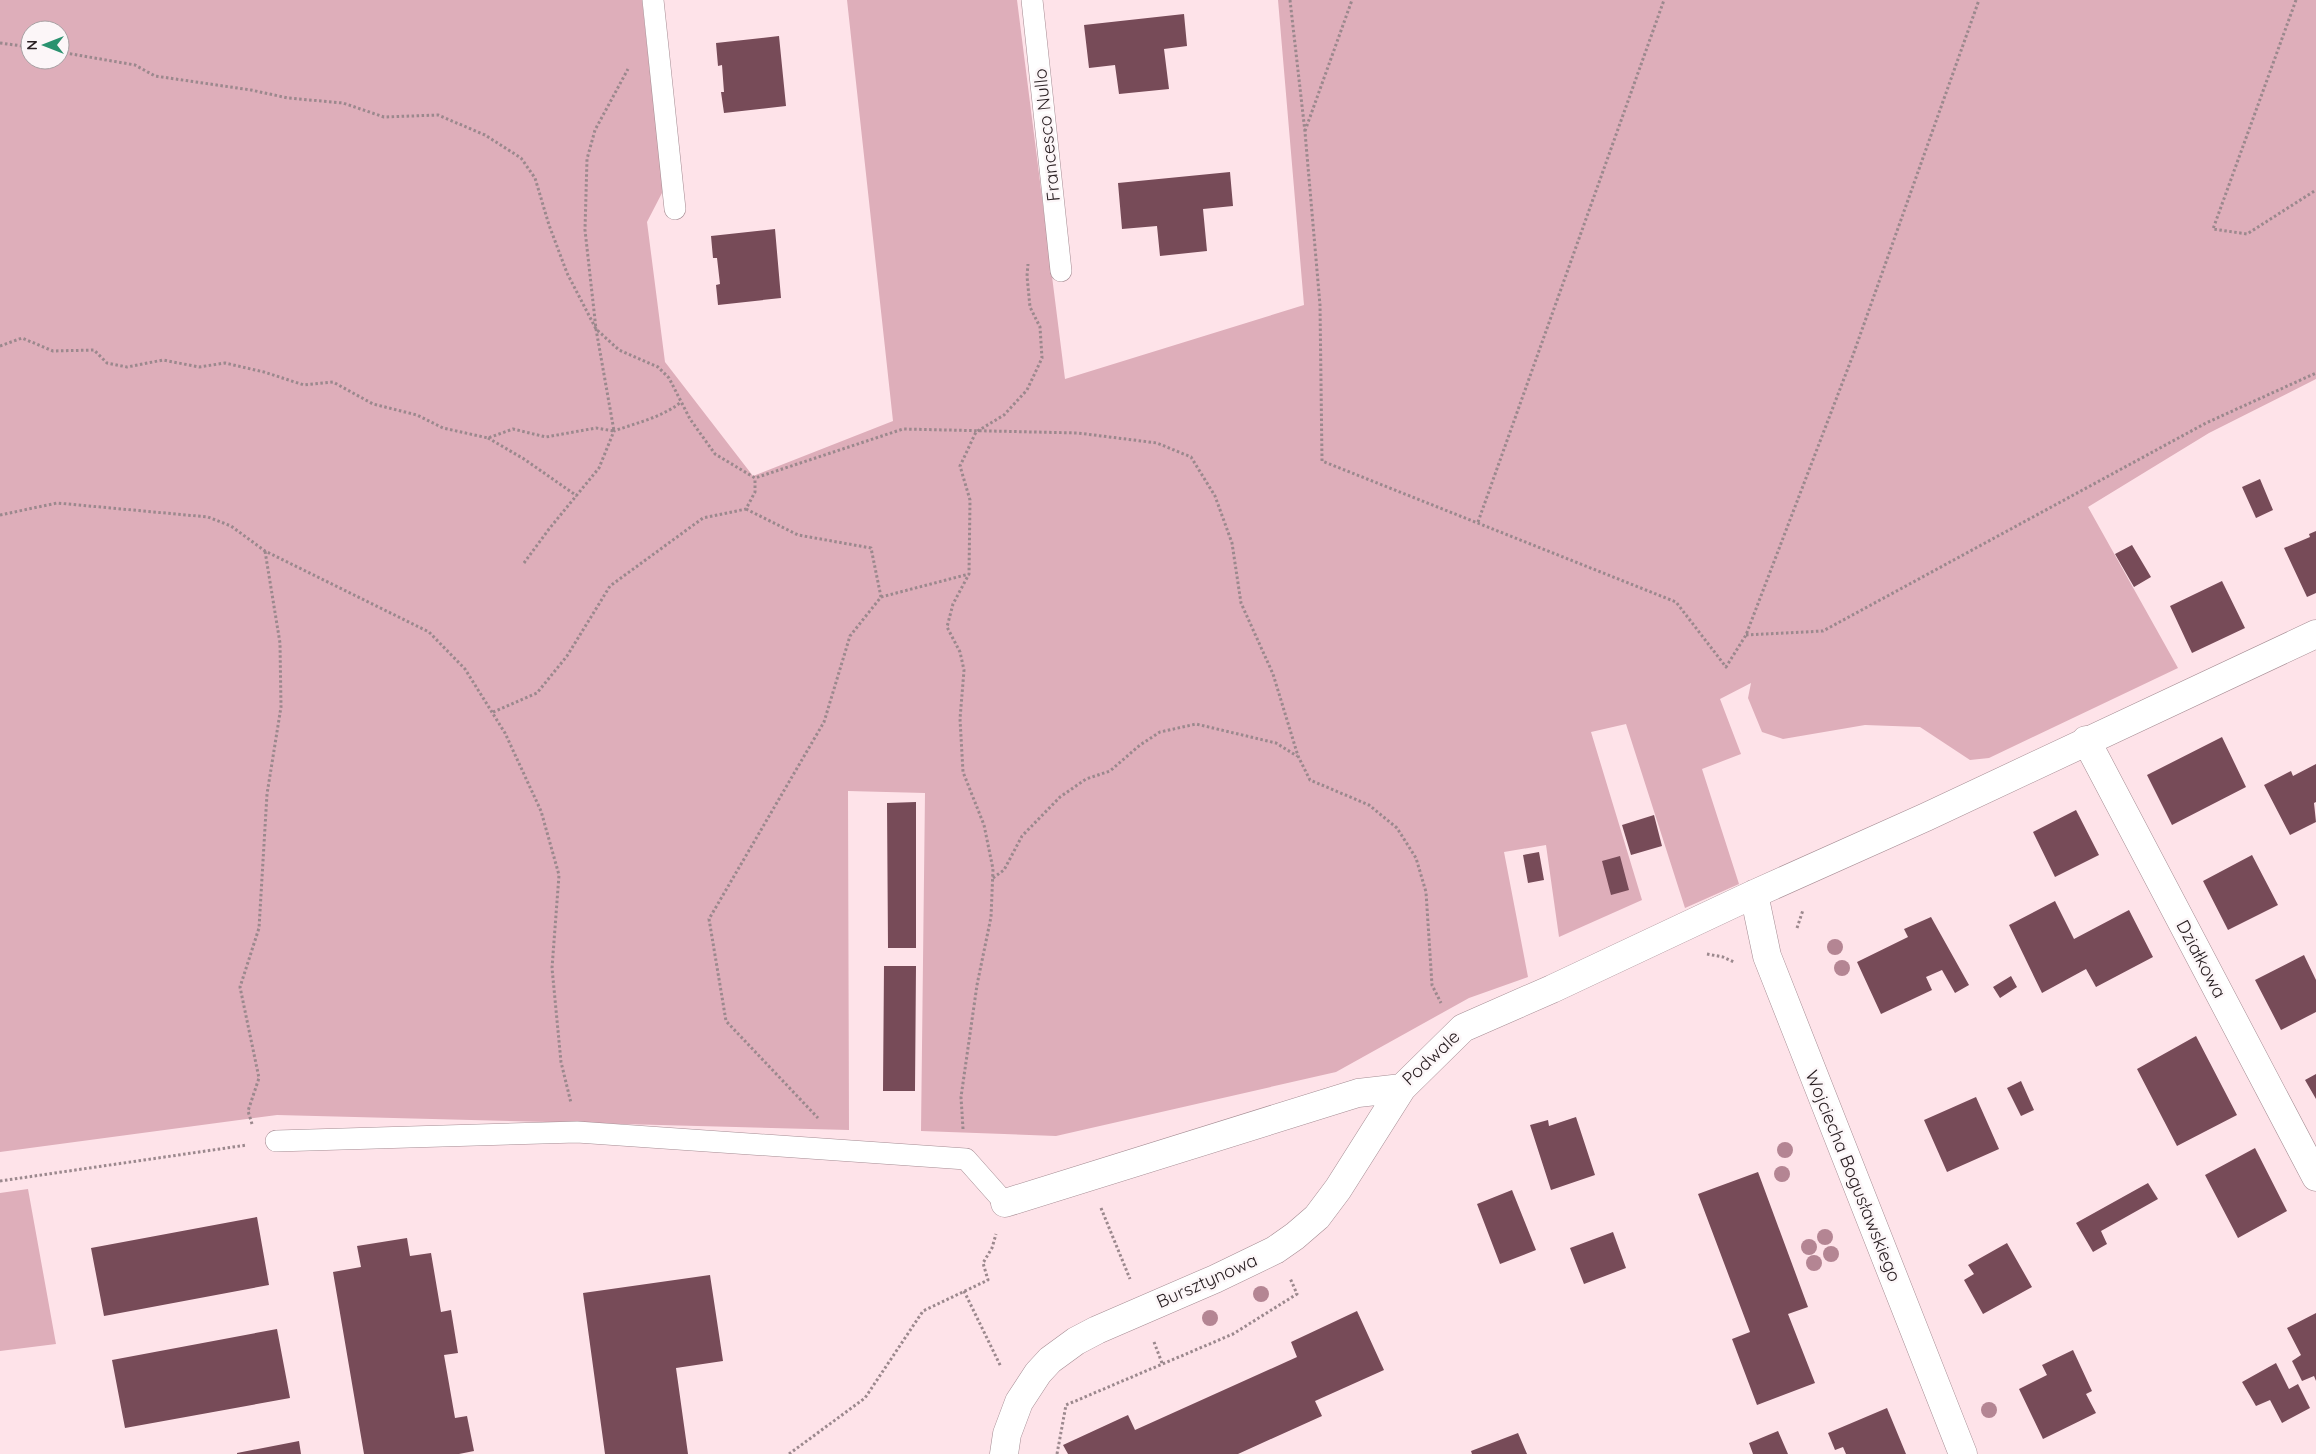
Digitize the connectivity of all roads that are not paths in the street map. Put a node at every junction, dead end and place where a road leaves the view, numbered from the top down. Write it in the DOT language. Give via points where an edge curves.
graph roads {
  1 [pos="652,0"];
  2 [pos="1032,0"];
  3 [pos="675,209"];
  4 [pos="1062,271"];
  5 [pos="2316,634"];
  6 [pos="2086,740"];
  7 [pos="1754,894"];
  8 [pos="1402,1088"];
  9 [pos="267,1142"];
  10 [pos="2316,1177"];
  11 [pos="1005,1202"];
  12 [pos="1004,1454"];
  13 [pos="1963,1454"];
  1 -- 3 [label="lane"];
  2 -- 4 [label="lane, Francesco Nullo"];
  5 -- 6 [label="street, Podwale"];
  6 -- 7 [label="street, Podwale" via="1926,817"];
  6 -- 10 [label="street, Działkowa"];
  7 -- 8 [label="street, Podwale" via="1463,1028"];
  7 -- 13 [label="street, Wojciecha Bogusławskiego" via="1767,956"];
  8 -- 11 [label="street, Podwale" via="1358,1093"];
  8 -- 12 [label="street, Bursztynowa" via="1338,1189 1317,1217 1296,1236 1248,1264 1076,1341 1050,1360 1019,1402"];
  9 -- 11 [label="lane" via="577,1132 966,1160"];
}
